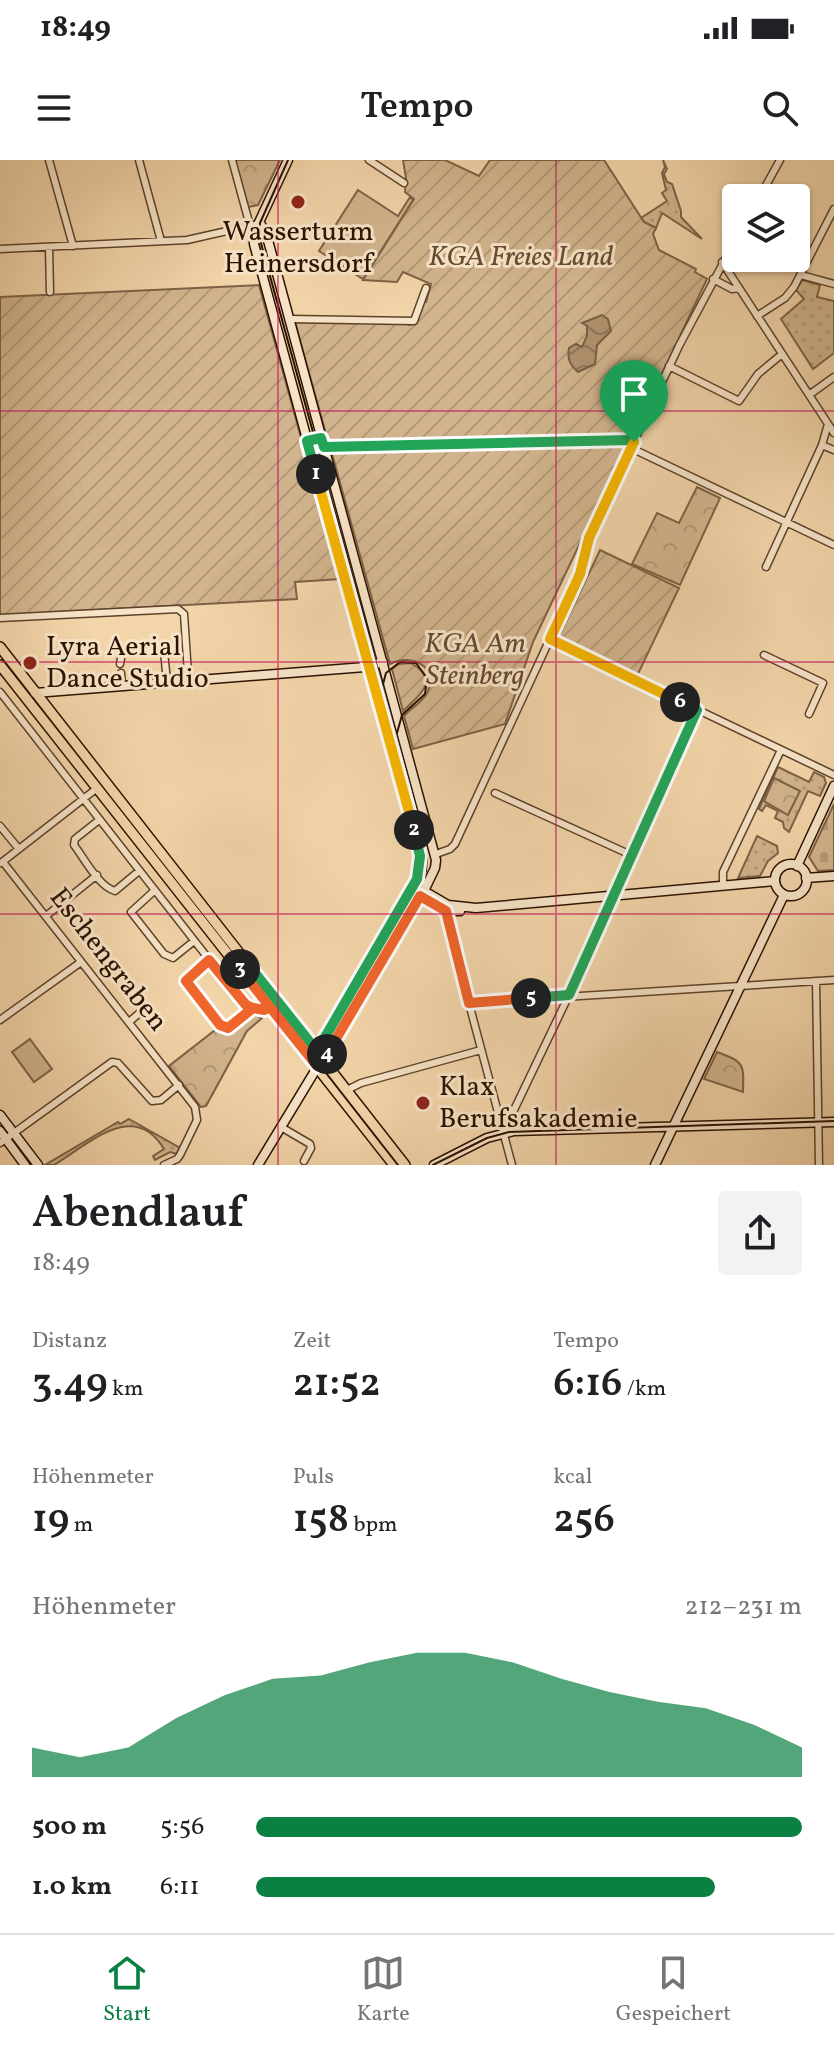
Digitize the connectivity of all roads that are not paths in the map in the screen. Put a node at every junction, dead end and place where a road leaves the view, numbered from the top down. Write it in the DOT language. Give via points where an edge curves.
graph roads {
  1 [pos="49,160"];
  2 [pos="139,160"];
  3 [pos="232,160"];
  4 [pos="288,160"];
  5 [pos="369,160"];
  6 [pos="780,160"];
  7 [pos="404,183"];
  8 [pos="767,184"];
  9 [pos="834,211"];
  10 [pos="255,225"];
  11 [pos="161,241"];
  12 [pos="73,246"];
  13 [pos="49,247"];
  14 [pos="0,249"];
  15 [pos="722,262"];
  16 [pos="729,272"];
  17 [pos="801,275"];
  18 [pos="713,279"];
  19 [pos="834,284"];
  20 [pos="426,288"];
  21 [pos="739,288"];
  22 [pos="50,292"];
  23 [pos="757,316"];
  24 [pos="289,319"];
  25 [pos="782,354"];
  26 [pos="669,366"];
  27 [pos="834,377"];
  28 [pos="809,395"];
  29 [pos="828,424"];
  30 [pos="834,433"];
  31 [pos="321,438"];
  32 [pos="307,441"];
  33 [pos="633,445"];
  34 [pos="822,445"];
  35 [pos="324,447"];
  36 [pos="834,450"];
  37 [pos="787,522"];
  38 [pos="834,545"];
  39 [pos="766,567"];
  40 [pos="0,618"];
  41 [pos="550,639"];
  42 [pos="0,647"];
  43 [pos="764,655"];
  44 [pos="383,662"];
  45 [pos="120,664"];
  46 [pos="0,665"];
  47 [pos="369,666"];
  48 [pos="121,673"];
  49 [pos="188,674"];
  50 [pos="167,682"];
  51 [pos="122,685"];
  52 [pos="0,692"];
  53 [pos="35,693"];
  54 [pos="697,710"];
  55 [pos="809,714"];
  56 [pos="781,750"];
  57 [pos="834,775"];
  58 [pos="834,786"];
  59 [pos="96,789"];
  60 [pos="495,793"];
  61 [pos="83,800"];
  62 [pos="99,820"];
  63 [pos="0,826"];
  64 [pos="19,849"];
  65 [pos="436,854"];
  66 [pos="631,855"];
  67 [pos="1,863"];
  68 [pos="797,866"];
  69 [pos="139,871"];
  70 [pos="97,875"];
  71 [pos="834,876"];
  72 [pos="806,878"];
  73 [pos="775,881"];
  74 [pos="723,886"];
  75 [pos="154,891"];
  76 [pos="418,892"];
  77 [pos="784,895"];
  78 [pos="613,896"];
  79 [pos="447,908"];
  80 [pos="46,916"];
  81 [pos="194,941"];
  82 [pos="209,960"];
  83 [pos="81,962"];
  84 [pos="243,966"];
  85 [pos="834,980"];
  86 [pos="816,981"];
  87 [pos="741,986"];
  88 [pos="569,995"];
  89 [pos="469,1003"];
  90 [pos="270,1007"];
  91 [pos="253,1008"];
  92 [pos="143,1010"];
  93 [pos="0,1020"];
  94 [pos="129,1022"];
  95 [pos="481,1050"];
  96 [pos="319,1059"];
  97 [pos="179,1085"];
  98 [pos="347,1090"];
  99 [pos="0,1115"];
  100 [pos="818,1122"];
  101 [pos="834,1122"];
  102 [pos="281,1127"];
  103 [pos="673,1127"];
  104 [pos="0,1131"];
  105 [pos="503,1133"];
  106 [pos="7,1139"];
  107 [pos="177,1159"];
  108 [pos="304,1161"];
  109 [pos="25,1165"];
  110 [pos="38,1165"];
  111 [pos="164,1165"];
  112 [pos="186,1165"];
  113 [pos="258,1165"];
  114 [pos="394,1165"];
  115 [pos="405,1165"];
  116 [pos="434,1165"];
  117 [pos="512,1165"];
  118 [pos="655,1165"];
  119 [pos="819,1165"];
  1 -- 12 [label="street"];
  2 -- 11 [label="street"];
  3 -- 10 [label="street"];
  4 -- 10 [label="street"];
  5 -- 7 [label="street"];
  6 -- 8 [label="street"];
  9 -- 17 [label="street"];
  10 -- 11 [label="street"];
  10 -- 24 [label="street" via="266,233"];
  10 -- 32 [label="street" via="256,252"];
  11 -- 12 [label="street"];
  12 -- 13 [label="street"];
  13 -- 14 [label="street"];
  13 -- 22 [label="street"];
  15 -- 18 [label="street"];
  16 -- 21 [label="street"];
  17 -- 19 [label="street"];
  17 -- 23 [label="street" via="785,298"];
  18 -- 21 [label="street"];
  18 -- 26 [label="street"];
  20 -- 24 [label="street" via="414,321"];
  21 -- 23 [label="street"];
  23 -- 25 [label="street"];
  24 -- 31 [label="street"];
  25 -- 26 [label="street" via="758,374 739,401"];
  25 -- 28 [label="street"];
  26 -- 33 [label="street"];
  27 -- 28 [label="street"];
  28 -- 29 [label="street"];
  29 -- 30 [label="street"];
  29 -- 34 [label="street"];
  31 -- 32 [label="street"];
  31 -- 35 [label="street"];
  32 -- 47 [label="street"];
  33 -- 35 [label="street" via="630,440"];
  33 -- 37 [label="street"];
  33 -- 41 [label="street"];
  34 -- 36 [label="street"];
  34 -- 37 [label="street"];
  35 -- 44 [label="street"];
  37 -- 38 [label="street"];
  37 -- 39 [label="street"];
  40 -- 49 [label="street" via="178,609 184,614"];
  41 -- 54 [label="street"];
  41 -- 65 [label="street" via="455,844"];
  42 -- 53 [label="main road"];
  43 -- 55 [label="street" via="823,683"];
  44 -- 47 [label="street"];
  44 -- 65 [label="street"];
  45 -- 50 [label="street" via="122,653 160,649"];
  46 -- 59 [label="main road"];
  47 -- 50 [label="street"];
  47 -- 76 [label="street" via="419,850"];
  48 -- 51 [label="street"];
  50 -- 51 [label="street"];
  51 -- 53 [label="street"];
  52 -- 61 [label="street"];
  53 -- 84 [label="main road"];
  54 -- 56 [label="street"];
  54 -- 66 [label="street"];
  56 -- 57 [label="street"];
  56 -- 74 [label="street" via="723,872"];
  58 -- 68 [label="street"];
  59 -- 61 [label="street"];
  59 -- 84 [label="main road"];
  60 -- 66 [label="street"];
  61 -- 62 [label="street"];
  61 -- 64 [label="street"];
  62 -- 69 [label="street"];
  62 -- 70 [label="street" via="74,842"];
  63 -- 64 [label="street"];
  64 -- 67 [label="street"];
  65 -- 76 [label="street" via="435,868"];
  66 -- 78 [label="street"];
  67 -- 80 [label="street, Eschengraben"];
  68 -- 72 [label="street"];
  68 -- 73 [label="street" via="781,868"];
  69 -- 70 [label="street" via="115,891"];
  69 -- 75 [label="street"];
  70 -- 80 [label="street"];
  71 -- 72 [label="street"];
  72 -- 77 [label="street" via="801,892"];
  73 -- 74 [label="street"];
  73 -- 77 [label="street"];
  74 -- 78 [label="street"];
  75 -- 81 [label="street"];
  75 -- 81 [label="street" via="131,912 164,954 173,958"];
  76 -- 79 [label="street"];
  76 -- 96 [label="street"];
  77 -- 87 [label="street"];
  78 -- 79 [label="street"];
  78 -- 88 [label="street"];
  79 -- 89 [label="street"];
  80 -- 83 [label="street, Eschengraben"];
  81 -- 82 [label="street"];
  82 -- 91 [label="street"];
  82 -- 91 [label="street" via="186,981 220,1025 228,1028"];
  83 -- 93 [label="street"];
  83 -- 94 [label="street, Eschengraben"];
  84 -- 90 [label="main road"];
  84 -- 96 [label="main road"];
  85 -- 86 [label="street"];
  86 -- 87 [label="street"];
  86 -- 100 [label="street"];
  87 -- 88 [label="street"];
  87 -- 103 [label="street"];
  88 -- 89 [label="street"];
  88 -- 105 [label="street"];
  89 -- 95 [label="street"];
  90 -- 91 [label="street"];
  90 -- 96 [label="main road"];
  92 -- 94 [label="street"];
  94 -- 97 [label="street, Eschengraben"];
  95 -- 98 [label="street"];
  95 -- 105 [label="street"];
  96 -- 98 [label="main road"];
  96 -- 102 [label="street"];
  96 -- 114 [label="main road"];
  97 -- 106 [label="street, Eschengraben" via="152,1101 112,1062"];
  97 -- 107 [label="street, Eschengraben" via="198,1116"];
  98 -- 115 [label="main road"];
  99 -- 106 [label="street"];
  100 -- 101 [label="street"];
  100 -- 103 [label="street"];
  100 -- 119 [label="street"];
  102 -- 108 [label="street" via="310,1144"];
  102 -- 113 [label="street"];
  103 -- 105 [label="street"];
  103 -- 118 [label="street"];
  104 -- 106 [label="street"];
  105 -- 116 [label="street"];
  105 -- 117 [label="street"];
  106 -- 109 [label="street"];
  106 -- 110 [label="street"];
  107 -- 111 [label="street"];
  107 -- 112 [label="street"];
}
